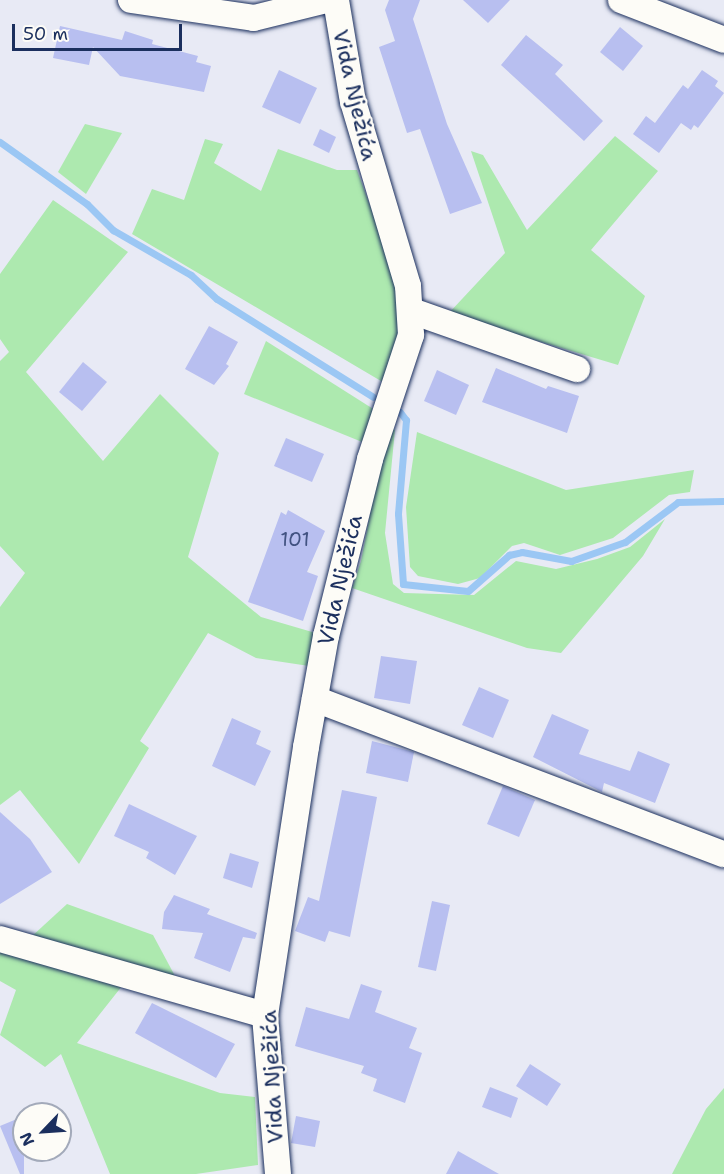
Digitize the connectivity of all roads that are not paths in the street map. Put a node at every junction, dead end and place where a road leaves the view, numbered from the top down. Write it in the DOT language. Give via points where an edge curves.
graph roads {
  1 [pos="131,0"];
  2 [pos="327,0"];
  3 [pos="336,0"];
  4 [pos="621,0"];
  5 [pos="724,40"];
  6 [pos="412,311"];
  7 [pos="577,369"];
  8 [pos="315,699"];
  9 [pos="724,854"];
  10 [pos="0,939"];
  11 [pos="265,1015"];
  12 [pos="278,1174"];
  1 -- 2 [label="street" via="254,18"];
  3 -- 6 [label="street, Vida Nježića" via="353,102"];
  4 -- 5 [label="street"];
  6 -- 7 [label="street"];
  6 -- 8 [label="street, Vida Nježića" via="406,354 370,459"];
  8 -- 9 [label="street"];
  8 -- 11 [label="street, Vida Nježića"];
  10 -- 11 [label="street"];
  11 -- 12 [label="street, Vida Nježića"];
}
